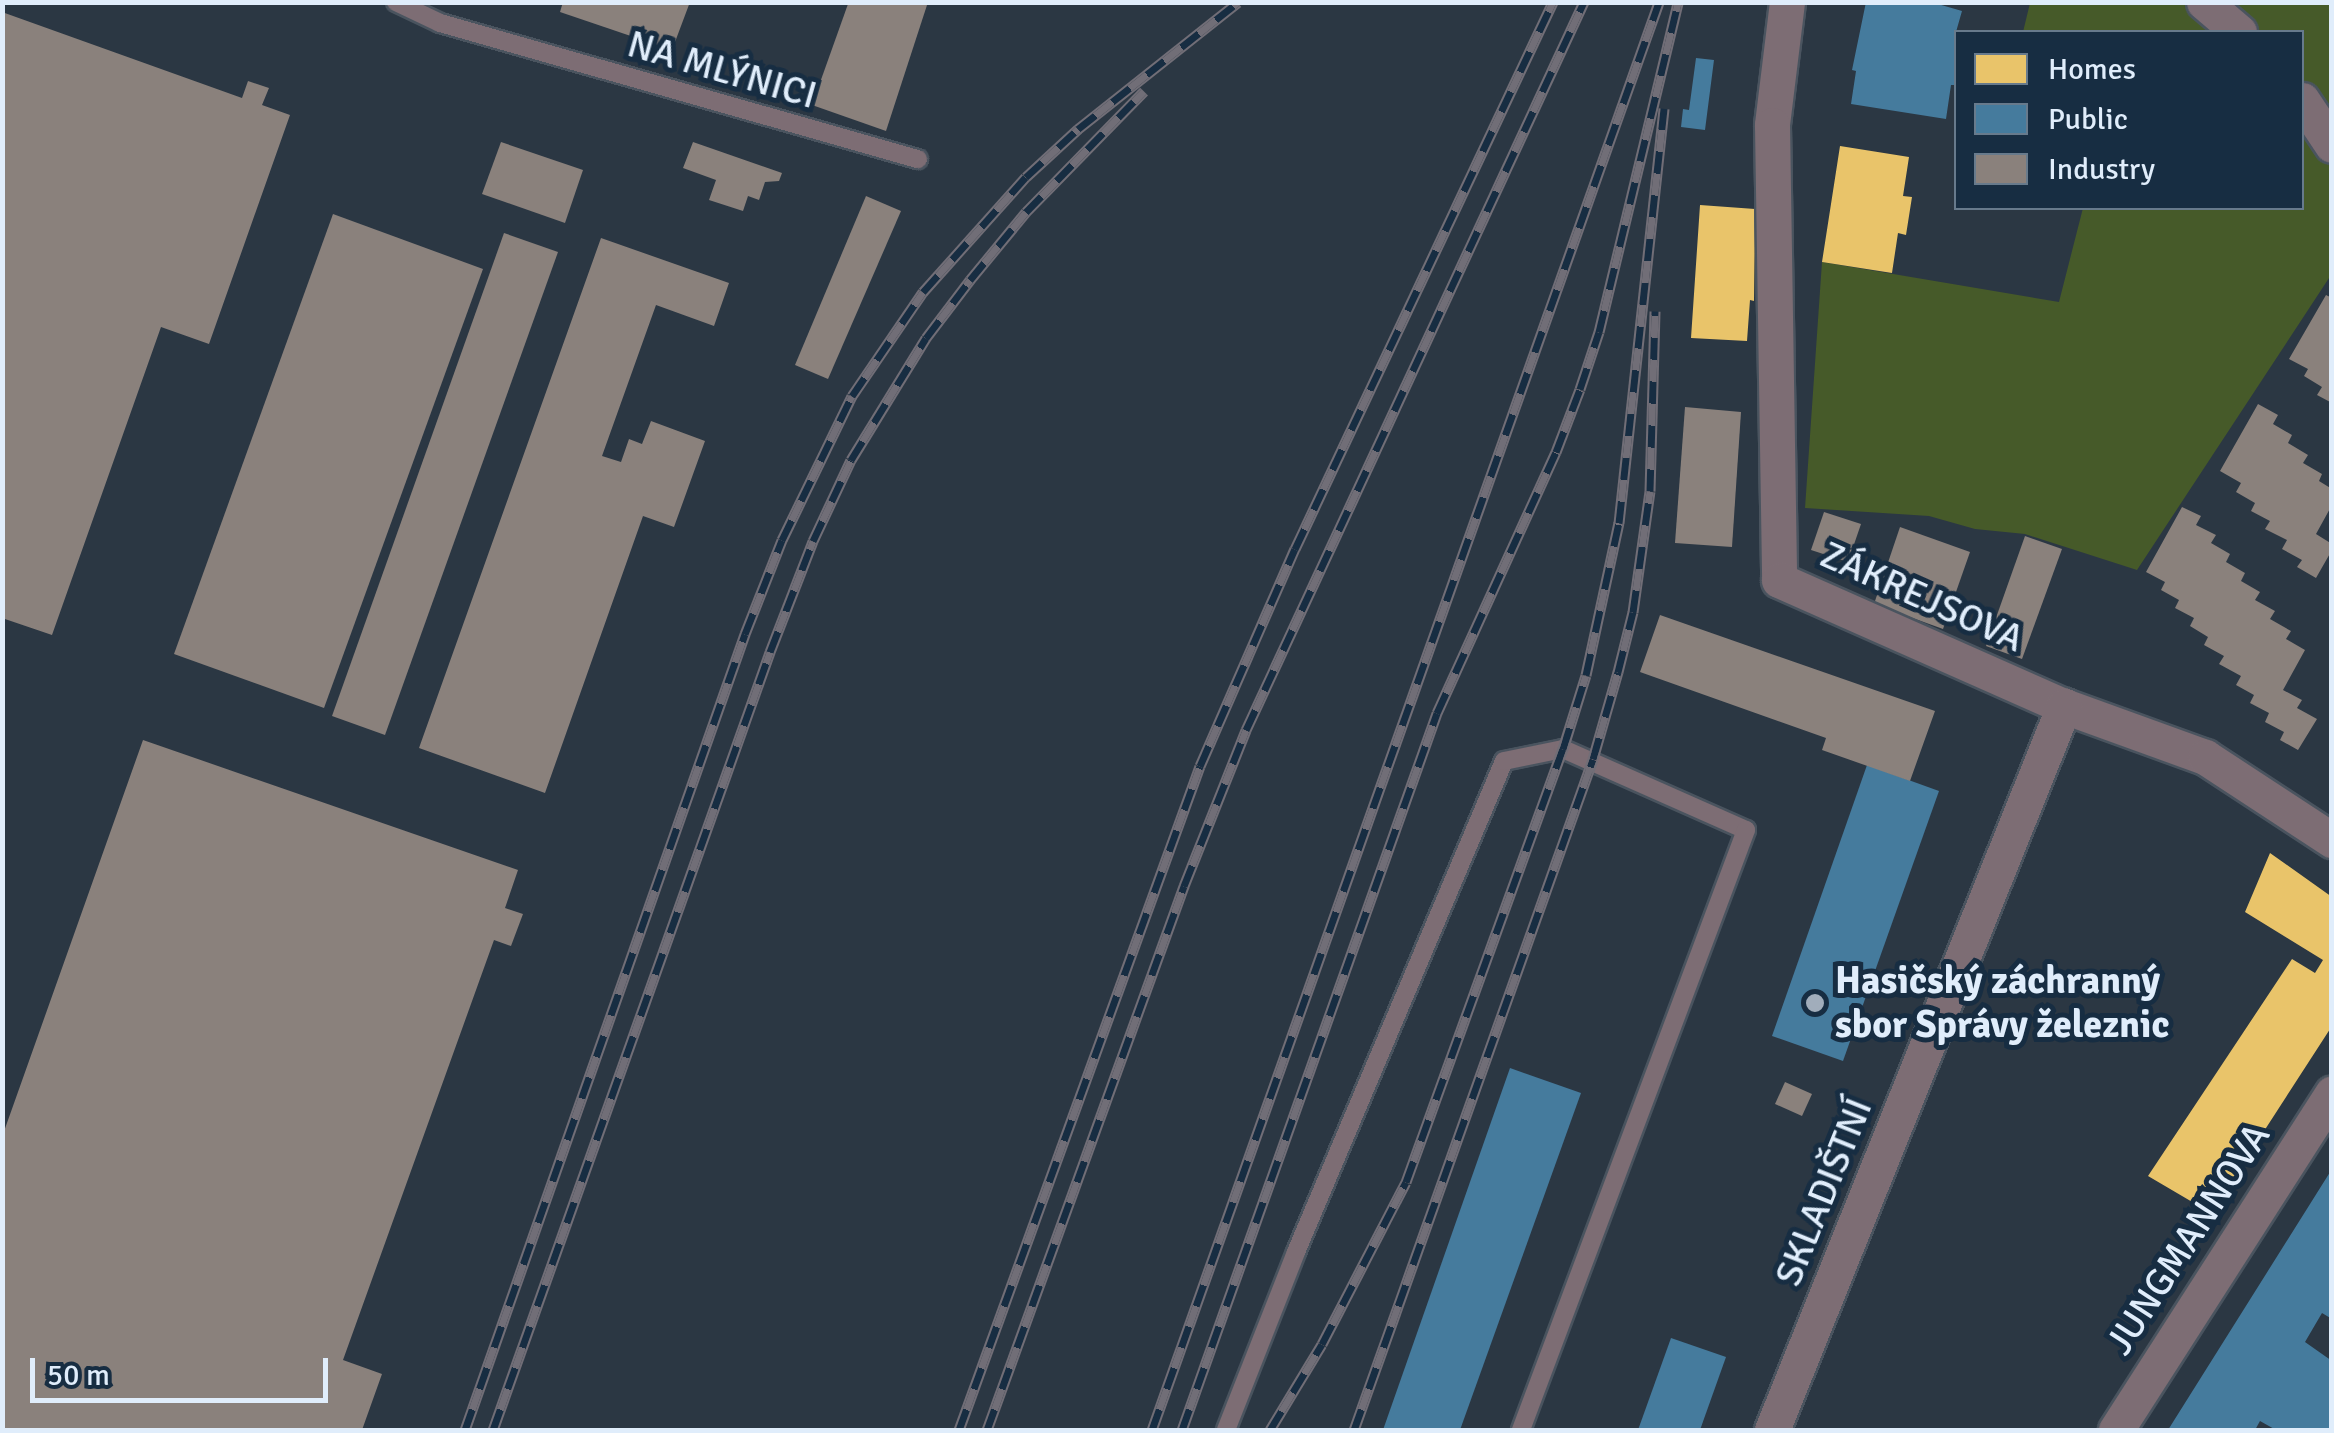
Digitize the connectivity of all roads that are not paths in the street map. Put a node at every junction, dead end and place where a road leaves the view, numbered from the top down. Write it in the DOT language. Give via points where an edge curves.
graph roads {
  1 [pos="396,2"];
  2 [pos="1787,2"];
  3 [pos="2204,2"];
  4 [pos="2237,30"];
  5 [pos="2304,103"];
  6 [pos="2332,145"];
  7 [pos="918,159"];
  8 [pos="2064,706"];
  9 [pos="2330,831"];
  10 [pos="2332,1093"];
  11 [pos="1775,1423"];
  12 [pos="1226,1430"];
  13 [pos="1522,1430"];
  14 [pos="2116,1430"];
  1 -- 7 [label="lane, NA MLÝNICI" via="440,23"];
  2 -- 8 [label="street, ZÁKREJSOVA" via="1772,125 1779,580"];
  3 -- 4 [label="street"];
  5 -- 6 [label="street"];
  8 -- 9 [label="street, ZÁKREJSOVA" via="2205,758"];
  8 -- 11 [label="street, SKLADIŠTNÍ"];
  10 -- 14 [label="street, JUNGMANNOVA"];
  12 -- 13 [label="lane" via="1504,762 1563,749 1746,830"];
}
